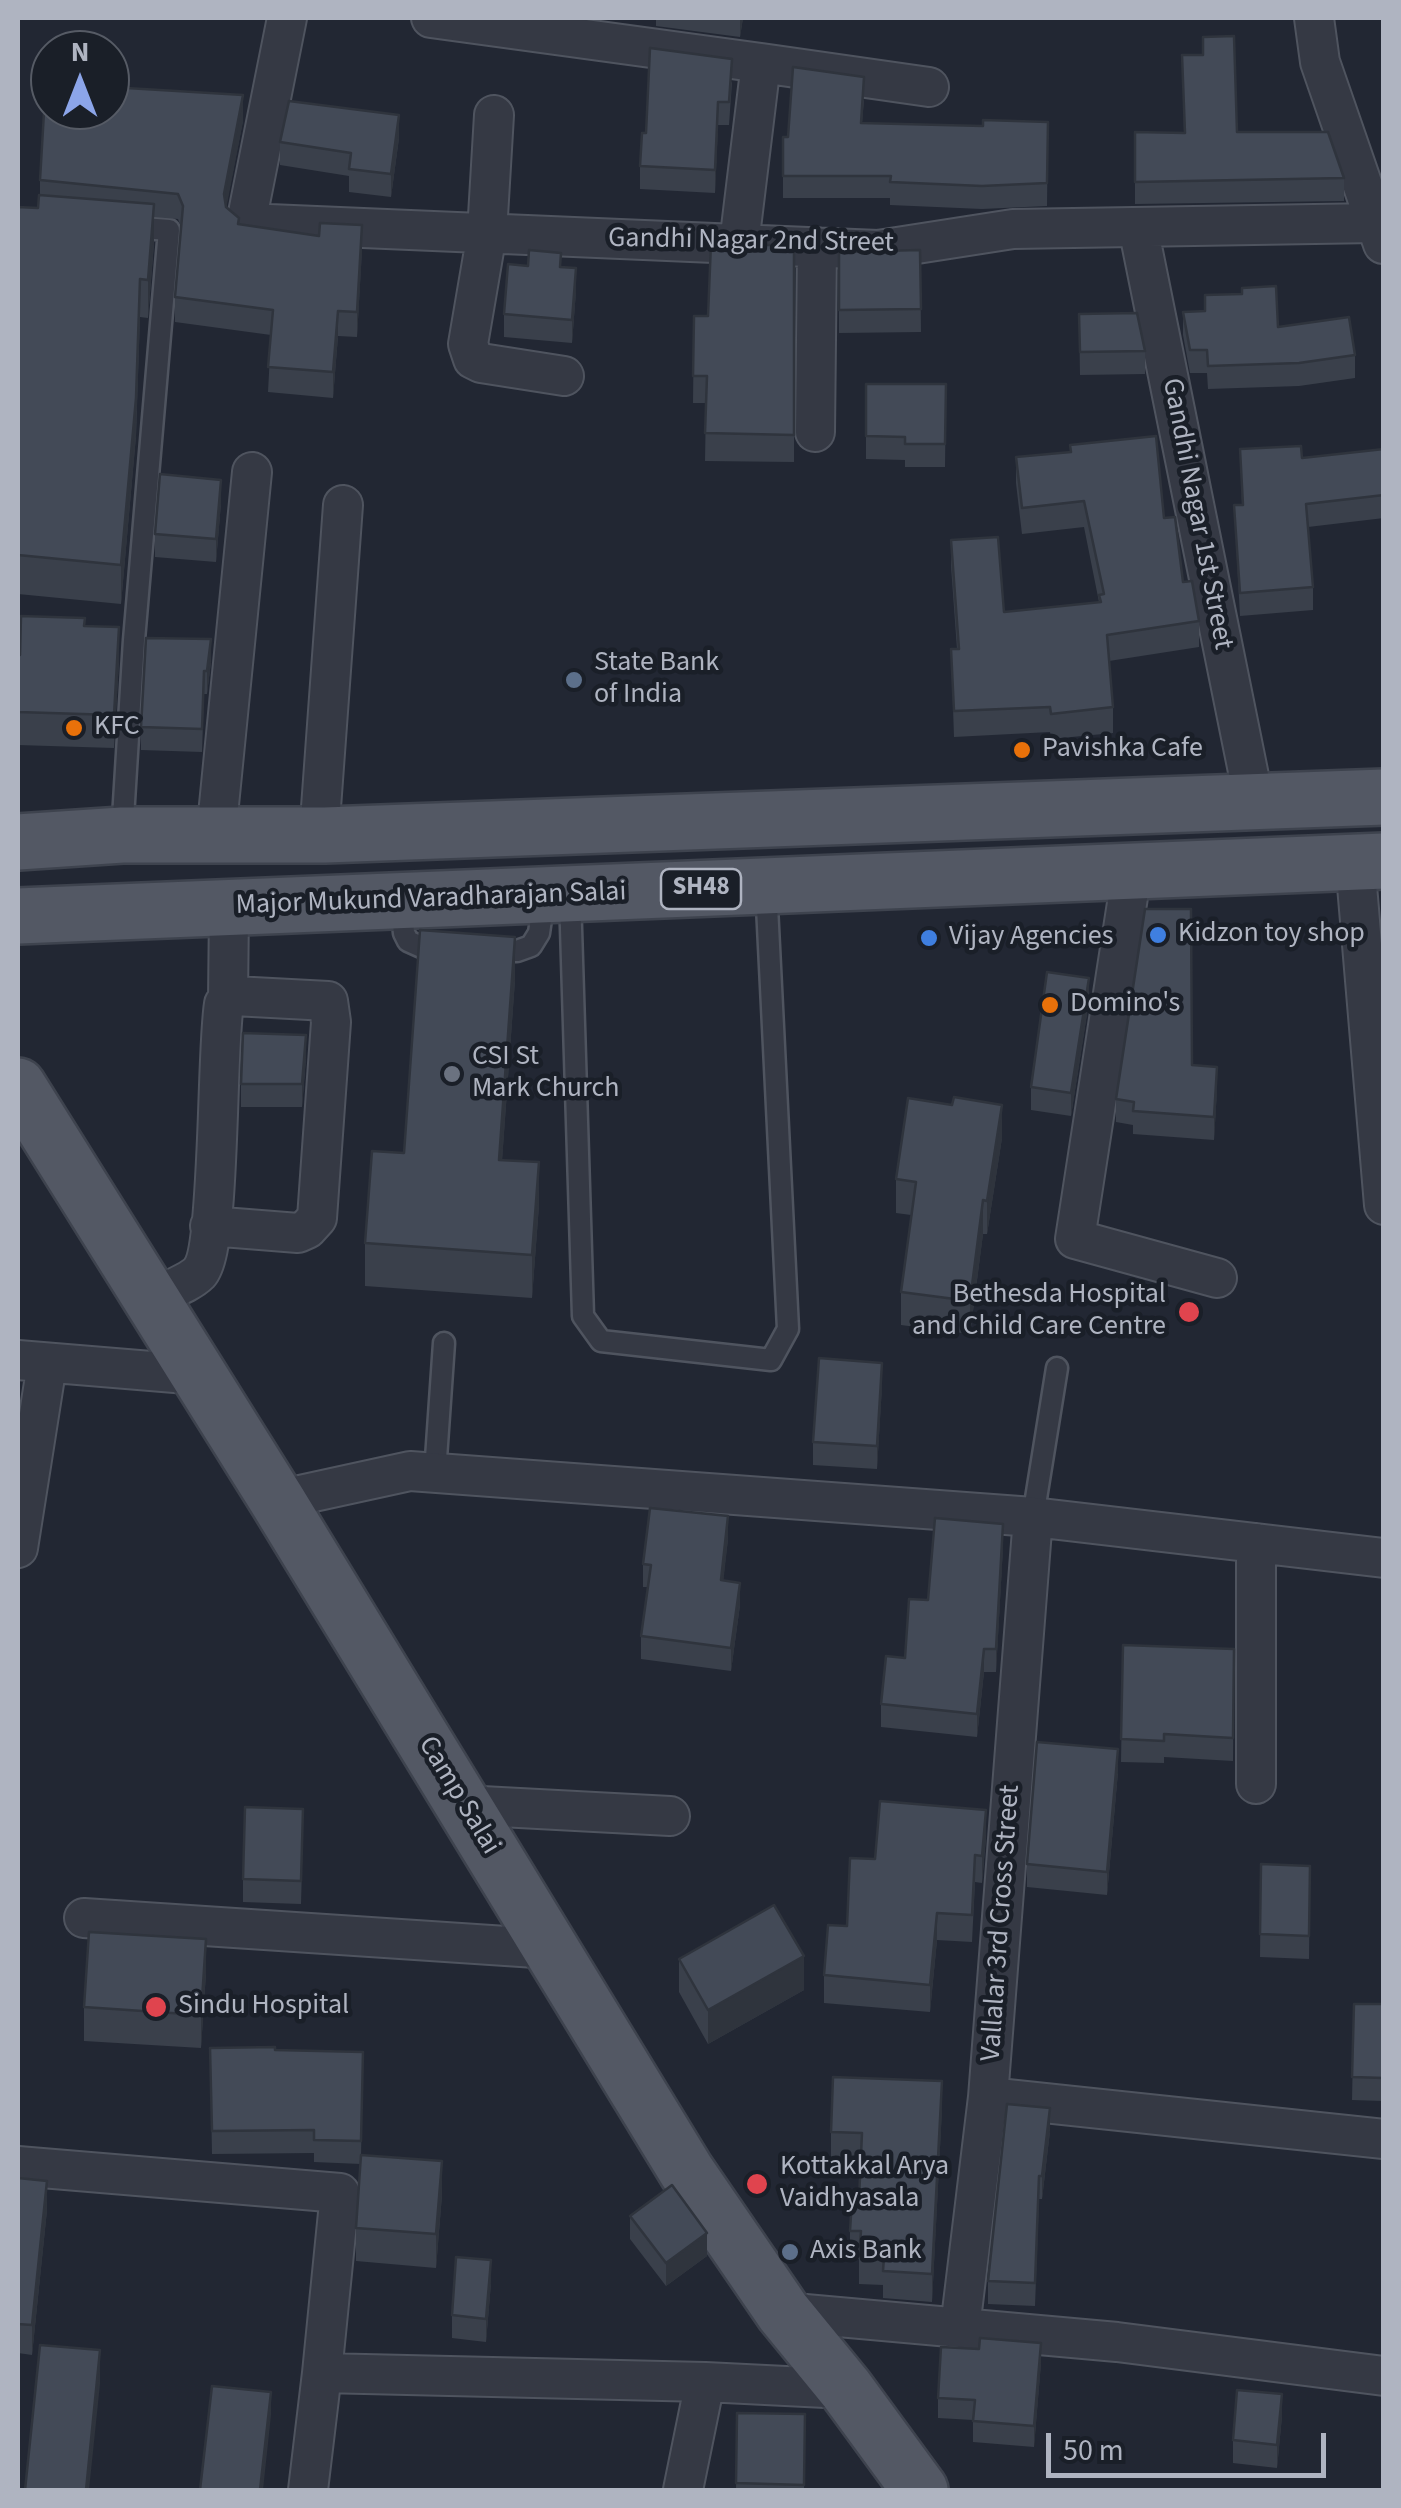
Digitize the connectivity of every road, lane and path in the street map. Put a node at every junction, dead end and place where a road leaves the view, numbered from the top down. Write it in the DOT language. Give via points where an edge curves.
graph roads {
  1 [pos="287,18"];
  2 [pos="431,18"];
  3 [pos="1314,18"];
  4 [pos="761,63"];
  5 [pos="929,87"];
  6 [pos="494,116"];
  7 [pos="1368,157"];
  8 [pos="112,226"];
  9 [pos="1138,227"];
  10 [pos="488,233"];
  11 [pos="1380,234"];
  12 [pos="739,244"];
  13 [pos="818,248"];
  14 [pos="564,376"];
  15 [pos="815,432"];
  16 [pos="252,472"];
  17 [pos="344,504"];
  18 [pos="1384,796"];
  19 [pos="1254,801"];
  20 [pos="122,835"];
  21 [pos="216,835"];
  22 [pos="318,835"];
  23 [pos="18,842"];
  24 [pos="1369,862"];
  25 [pos="1132,871"];
  26 [pos="766,886"];
  27 [pos="557,895"];
  28 [pos="401,902"];
  29 [pos="228,909"];
  30 [pos="18,916"];
  31 [pos="228,1000"];
  32 [pos="18,1086"];
  33 [pos="1384,1206"];
  34 [pos="210,1226"];
  35 [pos="1217,1278"];
  36 [pos="151,1299"];
  37 [pos="444,1343"];
  38 [pos="32,1362"];
  39 [pos="1057,1368"];
  40 [pos="199,1375"];
  41 [pos="435,1473"];
  42 [pos="277,1500"];
  43 [pos="1033,1517"];
  44 [pos="1256,1543"];
  45 [pos="18,1548"];
  46 [pos="1384,1558"];
  47 [pos="1256,1784"];
  48 [pos="463,1805"];
  49 [pos="670,1816"];
  50 [pos="84,1918"];
  51 [pos="551,1949"];
  52 [pos="988,2098"];
  53 [pos="1384,2139"];
  54 [pos="18,2166"];
  55 [pos="783,2312"];
  56 [pos="960,2328"];
  57 [pos="322,2372"];
  58 [pos="1384,2376"];
  59 [pos="705,2382"];
  60 [pos="846,2389"];
  61 [pos="308,2490"];
  62 [pos="683,2490"];
  63 [pos="920,2490"];
  1 -- 10 [label="street, Gandhi Nagar 2nd Street" via="246,222"];
  2 -- 4 [label="street"];
  3 -- 7 [label="street" via="1320,62"];
  4 -- 5 [label="street"];
  4 -- 12 [label="street"];
  6 -- 10 [label="street"];
  7 -- 11 [label="street"];
  8 -- 20 [label="lane" via="169,230 125,639"];
  9 -- 11 [label="street, Gandhi Nagar 2nd Street"];
  9 -- 13 [label="street, Gandhi Nagar 2nd Street" via="1013,230 878,250"];
  9 -- 19 [label="street, Gandhi Nagar 1st Street"];
  10 -- 12 [label="street, Gandhi Nagar 2nd Street"];
  10 -- 14 [label="street" via="469,334 474,359"];
  12 -- 13 [label="street, Gandhi Nagar 2nd Street"];
  13 -- 15 [label="street"];
  16 -- 21 [label="street"];
  17 -- 22 [label="street"];
  18 -- 19 [label="main road"];
  19 -- 22 [label="main road"];
  20 -- 21 [label="main road"];
  20 -- 23 [label="main road"];
  21 -- 22 [label="main road"];
  24 -- 25 [label="main road, Major Mukund Varadharajan Salai / SH48"];
  24 -- 33 [label="street"];
  25 -- 26 [label="main road, Major Mukund Varadharajan Salai / SH48"];
  25 -- 35 [label="street" via="1075,1239"];
  26 -- 27 [label="main road, Major Mukund Varadharajan Salai / SH48"];
  26 -- 27 [label="lane" via="788,1329 771,1360 600,1341 584,1316"];
  27 -- 28 [label="main road, Major Mukund Varadharajan Salai / SH48"];
  27 -- 28 [label="lane" via="531,946 517,951 428,950 408,941"];
  28 -- 29 [label="main road, Major Mukund Varadharajan Salai / SH48"];
  29 -- 30 [label="main road, Major Mukund Varadharajan Salai / SH48"];
  29 -- 31 [label="street"];
  31 -- 34 [label="street"];
  31 -- 34 [label="street" via="328,1001 317,1218 298,1232"];
  32 -- 36 [label="main road, Camp Salai"];
  34 -- 36 [label="street" via="198,1275"];
  36 -- 40 [label="main road, Camp Salai"];
  37 -- 41 [label="lane"];
  38 -- 40 [label="street"];
  38 -- 45 [label="street"];
  39 -- 43 [label="lane"];
  40 -- 42 [label="main road, Camp Salai"];
  41 -- 42 [label="street" via="410,1471"];
  41 -- 43 [label="street"];
  42 -- 48 [label="main road, Camp Salai"];
  43 -- 44 [label="street"];
  43 -- 52 [label="street, Vallalar 3rd Cross Street"];
  44 -- 46 [label="street"];
  44 -- 47 [label="street"];
  48 -- 49 [label="street"];
  48 -- 51 [label="main road, Camp Salai"];
  50 -- 51 [label="street"];
  51 -- 55 [label="main road, Camp Salai"];
  52 -- 53 [label="street"];
  52 -- 56 [label="street, Vallalar 3rd Cross Street"];
  54 -- 57 [label="street" via="340,2193"];
  55 -- 56 [label="street"];
  55 -- 60 [label="main road, Camp Salai"];
  56 -- 58 [label="street"];
  57 -- 59 [label="street"];
  57 -- 61 [label="street"];
  59 -- 60 [label="street"];
  59 -- 62 [label="street"];
  60 -- 63 [label="main road, Camp Salai"];
}
